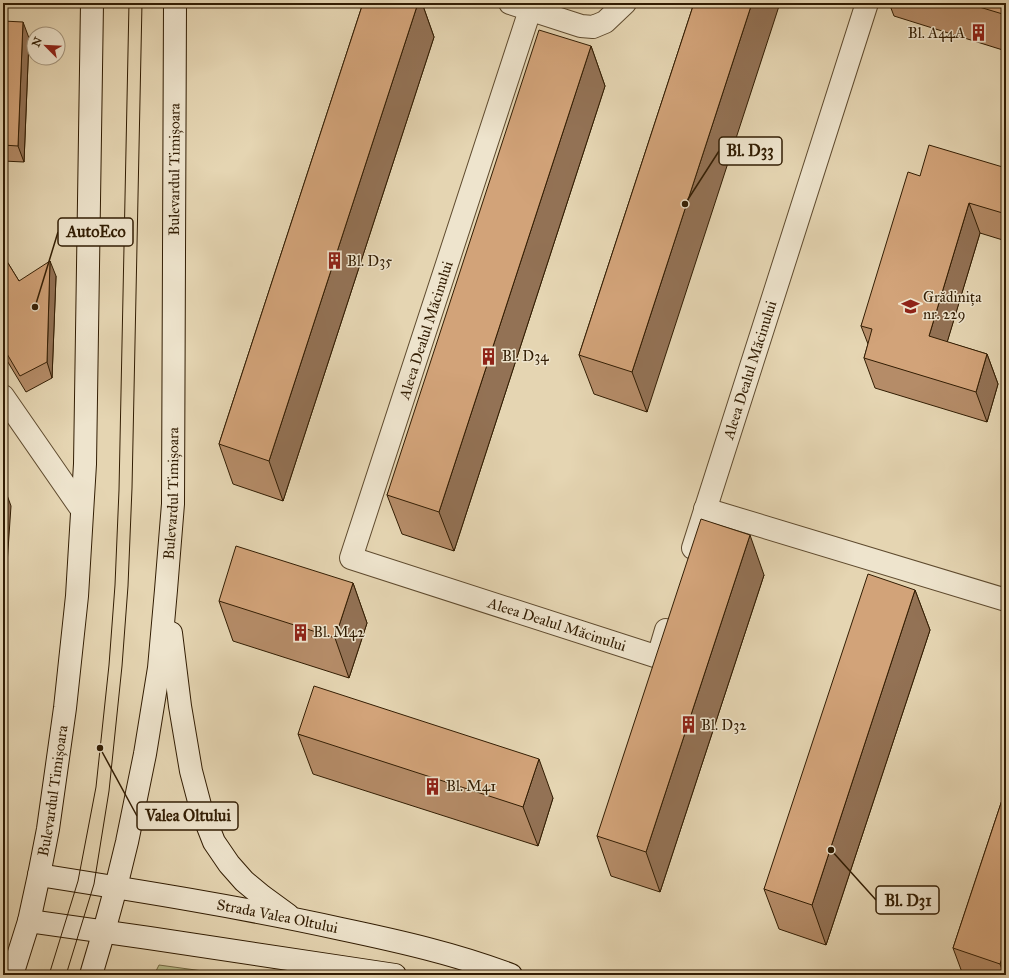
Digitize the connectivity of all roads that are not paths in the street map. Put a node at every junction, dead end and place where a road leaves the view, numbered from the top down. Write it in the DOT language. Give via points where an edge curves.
graph roads {
  1 [pos="92,3"];
  2 [pos="175,3"];
  3 [pos="625,3"];
  4 [pos="867,3"];
  5 [pos="520,6"];
  6 [pos="3,396"];
  7 [pos="706,509"];
  8 [pos="82,510"];
  9 [pos="686,568"];
  10 [pos="166,590"];
  11 [pos="1006,600"];
  12 [pos="672,612"];
  13 [pos="40,875"];
  14 [pos="116,887"];
  15 [pos="294,919"];
  16 [pos="29,921"];
  17 [pos="104,931"];
  18 [pos="12,975"];
  19 [pos="91,975"];
  20 [pos="396,975"];
  21 [pos="511,975"];
  1 -- 8 [label="main road, Bulevardul Timișoara" via="85,464"];
  2 -- 10 [label="main road, Bulevardul Timișoara" via="173,504"];
  3 -- 5 [label="main road, Aleea Dealul Măcinului" via="605,22 593,27 581,26"];
  4 -- 7 [label="main road, Aleea Dealul Măcinului"];
  5 -- 12 [label="main road, Aleea Dealul Măcinului" via="351,558 658,657"];
  6 -- 8 [label="main road"];
  7 -- 9 [label="main road, Aleea Dealul Măcinului"];
  7 -- 11 [label="main road"];
  8 -- 13 [label="main road, Bulevardul Timișoara" via="66,708"];
  10 -- 14 [label="main road, Bulevardul Timișoara" via="159,668 145,754"];
  10 -- 15 [label="main road" via="180,706 191,771 201,809 214,842 229,864 244,881"];
  13 -- 14 [label="main road, Strada Valea Oltului"];
  13 -- 16 [label="main road, Bulevardul Timișoara"];
  14 -- 15 [label="main road, Strada Valea Oltului"];
  14 -- 17 [label="main road, Bulevardul Timișoara"];
  15 -- 21 [label="main road, Strada Valea Oltului" via="429,949"];
  16 -- 17 [label="main road"];
  16 -- 18 [label="main road, Bulevardul Timișoara"];
  17 -- 19 [label="main road, Bulevardul Timișoara"];
  17 -- 20 [label="main road"];
}
